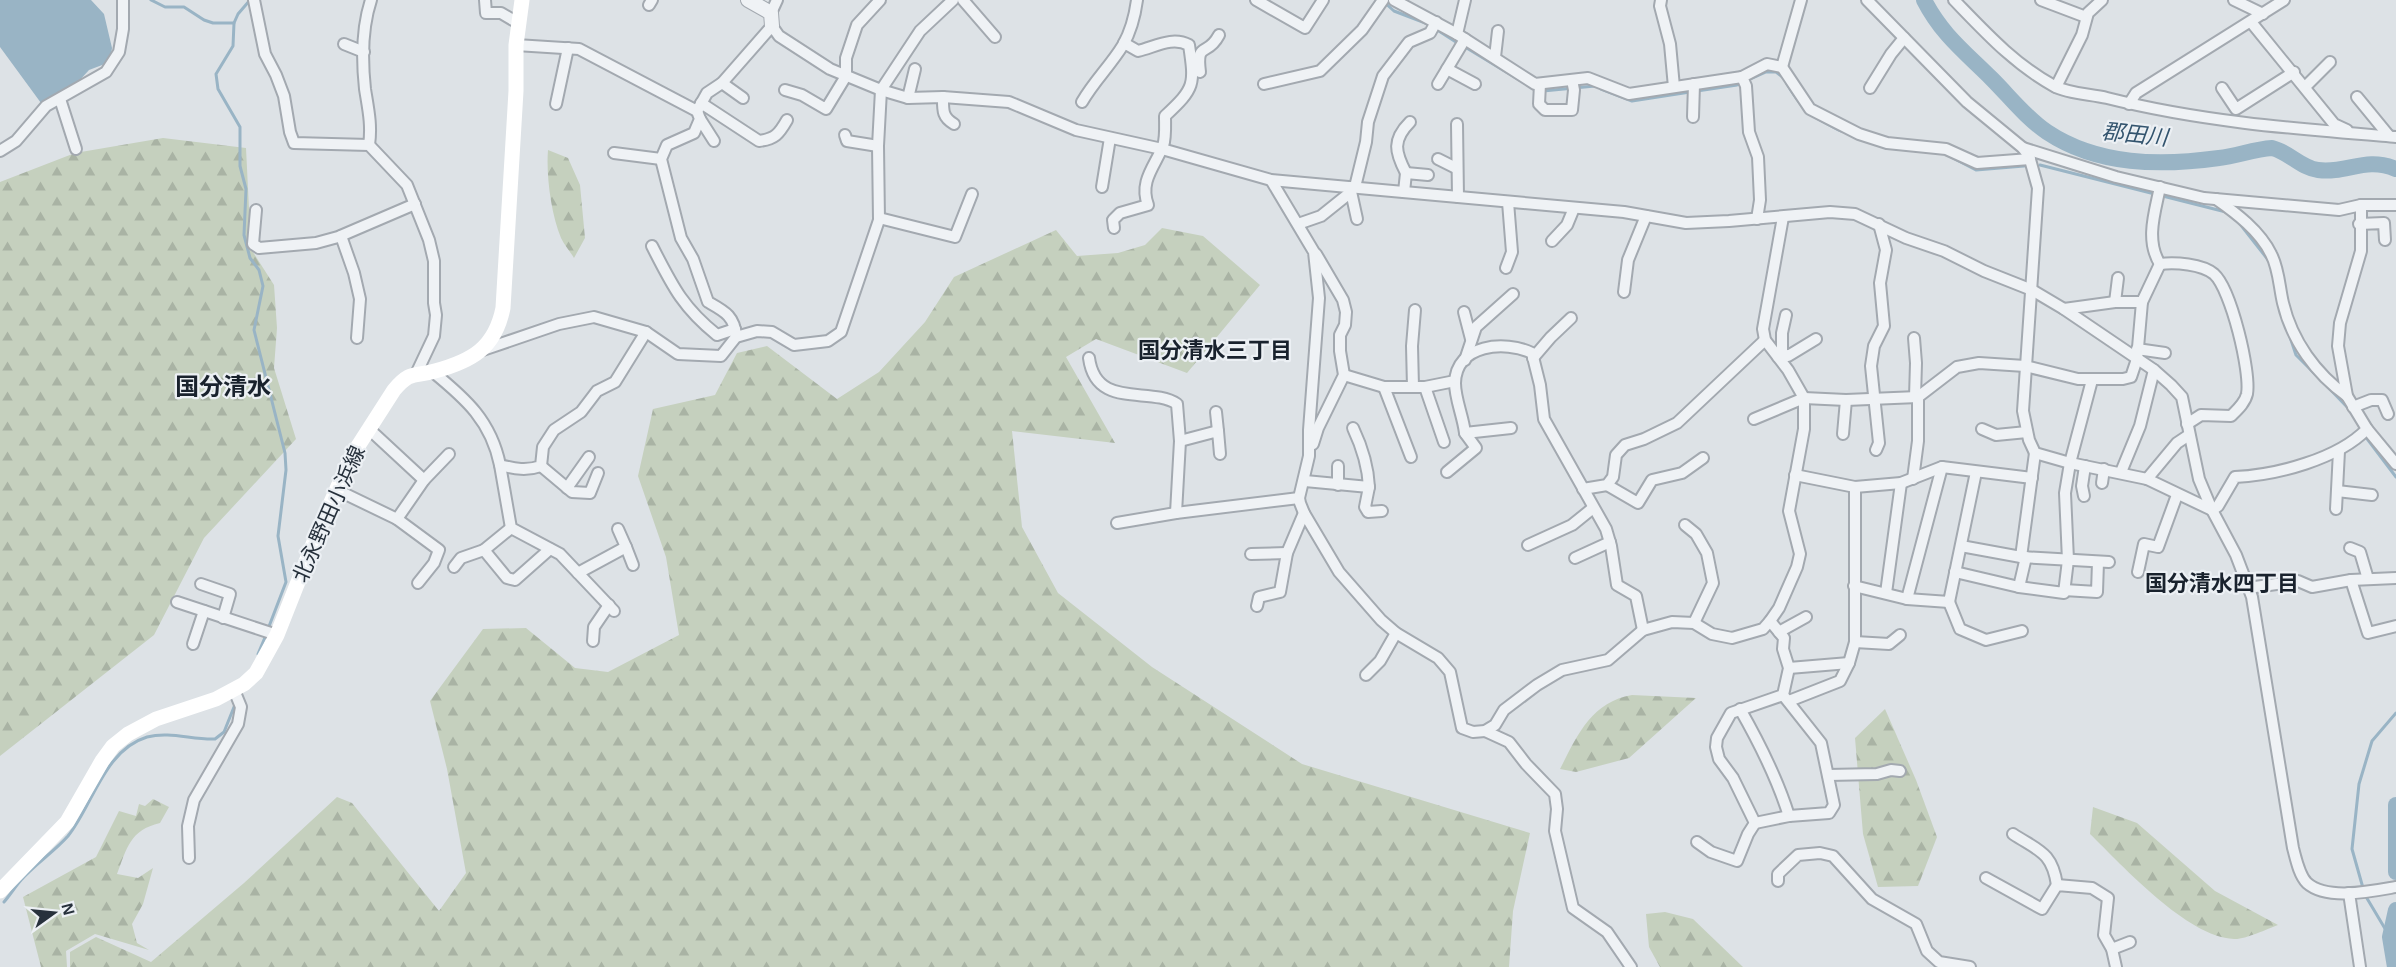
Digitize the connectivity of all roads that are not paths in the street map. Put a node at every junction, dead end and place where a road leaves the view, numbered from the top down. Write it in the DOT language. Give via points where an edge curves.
graph roads {
  1 [pos="123,0"];
  2 [pos="371,0"];
  3 [pos="485,0"];
  4 [pos="522,0"];
  5 [pos="748,0"];
  6 [pos="777,0"];
  7 [pos="880,0"];
  8 [pos="953,0"];
  9 [pos="963,0"];
  10 [pos="1137,0"];
  11 [pos="1256,0"];
  12 [pos="1323,0"];
  13 [pos="1394,0"];
  14 [pos="1465,0"];
  15 [pos="1661,0"];
  16 [pos="1801,0"];
  17 [pos="1868,0"];
  18 [pos="1954,0"];
  19 [pos="2041,0"];
  20 [pos="2102,0"];
  21 [pos="2234,0"];
  22 [pos="2284,0"];
  23 [pos="254,3"];
  24 [pos="1381,3"];
  25 [pos="2064,4"];
  26 [pos="2263,14"];
  27 [pos="2086,17"];
  28 [pos="772,20"];
  29 [pos="2251,22"];
  30 [pos="518,23"];
  31 [pos="1434,26"];
  32 [pos="1498,31"];
  33 [pos="1219,35"];
  34 [pos="994,37"];
  35 [pos="1462,37"];
  36 [pos="1904,38"];
  37 [pos="1124,43"];
  38 [pos="344,44"];
  39 [pos="516,45"];
  40 [pos="568,48"];
  41 [pos="364,52"];
  42 [pos="1495,57"];
  43 [pos="2330,62"];
  44 [pos="1782,67"];
  45 [pos="915,69"];
  46 [pos="1447,69"];
  47 [pos="2294,72"];
  48 [pos="846,76"];
  49 [pos="1744,81"];
  50 [pos="722,83"];
  51 [pos="1264,84"];
  52 [pos="1438,84"];
  53 [pos="1476,84"];
  54 [pos="1540,84"];
  55 [pos="1572,84"];
  56 [pos="1694,85"];
  57 [pos="1674,87"];
  58 [pos="2056,87"];
  59 [pos="2305,87"];
  60 [pos="1870,88"];
  61 [pos="2223,88"];
  62 [pos="785,90"];
  63 [pos="881,90"];
  64 [pos="1188,95"];
  65 [pos="943,97"];
  66 [pos="2357,97"];
  67 [pos="743,98"];
  68 [pos="908,98"];
  69 [pos="60,99"];
  70 [pos="1082,102"];
  71 [pos="556,104"];
  72 [pos="2129,104"];
  73 [pos="699,111"];
  74 [pos="1693,117"];
  75 [pos="787,120"];
  76 [pos="1410,122"];
  77 [pos="954,124"];
  78 [pos="1457,124"];
  79 [pos="2357,134"];
  80 [pos="845,135"];
  81 [pos="2392,136"];
  82 [pos="1110,138"];
  83 [pos="714,141"];
  84 [pos="369,145"];
  85 [pos="878,146"];
  86 [pos="1162,148"];
  87 [pos="2023,148"];
  88 [pos="76,149"];
  89 [pos="0,151"];
  90 [pos="614,153"];
  91 [pos="661,159"];
  92 [pos="1438,159"];
  93 [pos="2030,159"];
  94 [pos="1456,168"];
  95 [pos="1406,173"];
  96 [pos="1428,175"];
  97 [pos="1271,180"];
  98 [pos="1101,187"];
  99 [pos="1352,189"];
  100 [pos="2160,190"];
  101 [pos="1404,192"];
  102 [pos="972,194"];
  103 [pos="1458,197"];
  104 [pos="2215,199"];
  105 [pos="1508,202"];
  106 [pos="415,204"];
  107 [pos="2361,205"];
  108 [pos="2396,205"];
  109 [pos="1574,208"];
  110 [pos="256,210"];
  111 [pos="1646,216"];
  112 [pos="1783,217"];
  113 [pos="879,218"];
  114 [pos="1357,219"];
  115 [pos="1757,219"];
  116 [pos="1298,224"];
  117 [pos="1880,224"];
  118 [pos="2360,224"];
  119 [pos="1114,228"];
  120 [pos="341,236"];
  121 [pos="1552,240"];
  122 [pos="2385,240"];
  123 [pos="652,246"];
  124 [pos="1314,252"];
  125 [pos="2160,264"];
  126 [pos="1506,268"];
  127 [pos="2118,278"];
  128 [pos="2032,290"];
  129 [pos="1624,292"];
  130 [pos="1514,294"];
  131 [pos="2115,302"];
  132 [pos="2142,302"];
  133 [pos="2064,309"];
  134 [pos="1414,310"];
  135 [pos="1464,312"];
  136 [pos="1786,315"];
  137 [pos="1571,318"];
  138 [pos="646,332"];
  139 [pos="736,333"];
  140 [pos="357,338"];
  141 [pos="1914,338"];
  142 [pos="1471,339"];
  143 [pos="1816,339"];
  144 [pos="1765,340"];
  145 [pos="483,350"];
  146 [pos="2165,353"];
  147 [pos="2137,354"];
  148 [pos="1780,355"];
  149 [pos="1089,358"];
  150 [pos="1533,358"];
  151 [pos="1464,360"];
  152 [pos="2025,366"];
  153 [pos="2154,370"];
  154 [pos="425,372"];
  155 [pos="1344,375"];
  156 [pos="2350,377"];
  157 [pos="2092,380"];
  158 [pos="1455,381"];
  159 [pos="1384,387"];
  160 [pos="1413,387"];
  161 [pos="1425,387"];
  162 [pos="2348,396"];
  163 [pos="1916,397"];
  164 [pos="1804,398"];
  165 [pos="1875,399"];
  166 [pos="1846,400"];
  167 [pos="2356,406"];
  168 [pos="1216,412"];
  169 [pos="2388,414"];
  170 [pos="1754,419"];
  171 [pos="1353,428"];
  172 [pos="1511,428"];
  173 [pos="369,429"];
  174 [pos="1982,429"];
  175 [pos="2188,430"];
  176 [pos="1218,431"];
  177 [pos="2027,432"];
  178 [pos="2364,432"];
  179 [pos="1465,433"];
  180 [pos="1843,434"];
  181 [pos="1179,441"];
  182 [pos="1444,442"];
  183 [pos="1876,450"];
  184 [pos="2339,451"];
  185 [pos="2035,453"];
  186 [pos="448,454"];
  187 [pos="1220,454"];
  188 [pos="1309,456"];
  189 [pos="589,457"];
  190 [pos="1411,457"];
  191 [pos="1703,458"];
  192 [pos="2070,463"];
  193 [pos="2396,464"];
  194 [pos="500,465"];
  195 [pos="541,466"];
  196 [pos="1338,466"];
  197 [pos="2085,466"];
  198 [pos="1942,467"];
  199 [pos="2104,469"];
  200 [pos="1447,472"];
  201 [pos="1976,472"];
  202 [pos="2121,472"];
  203 [pos="598,473"];
  204 [pos="1795,475"];
  205 [pos="2032,478"];
  206 [pos="2147,478"];
  207 [pos="424,480"];
  208 [pos="1913,480"];
  209 [pos="1305,481"];
  210 [pos="1901,483"];
  211 [pos="2102,483"];
  212 [pos="1338,485"];
  213 [pos="1607,485"];
  214 [pos="1369,487"];
  215 [pos="1855,487"];
  216 [pos="567,488"];
  217 [pos="1583,489"];
  218 [pos="337,490"];
  219 [pos="2337,491"];
  220 [pos="2177,495"];
  221 [pos="2372,495"];
  222 [pos="2084,496"];
  223 [pos="1299,498"];
  224 [pos="1593,508"];
  225 [pos="2336,509"];
  226 [pos="2212,510"];
  227 [pos="1382,511"];
  228 [pos="1176,513"];
  229 [pos="1304,513"];
  230 [pos="398,519"];
  231 [pos="1117,523"];
  232 [pos="1685,525"];
  233 [pos="511,528"];
  234 [pos="618,529"];
  235 [pos="1610,542"];
  236 [pos="1528,544"];
  237 [pos="1961,546"];
  238 [pos="626,547"];
  239 [pos="2350,548"];
  240 [pos="550,549"];
  241 [pos="484,550"];
  242 [pos="1287,553"];
  243 [pos="1251,554"];
  244 [pos="2024,557"];
  245 [pos="1575,558"];
  246 [pos="2068,560"];
  247 [pos="633,565"];
  248 [pos="454,567"];
  249 [pos="1954,572"];
  250 [pos="2138,572"];
  251 [pos="579,573"];
  252 [pos="2396,578"];
  253 [pos="2368,579"];
  254 [pos="2350,580"];
  255 [pos="418,583"];
  256 [pos="201,584"];
  257 [pos="1854,586"];
  258 [pos="2019,586"];
  259 [pos="2248,588"];
  260 [pos="2064,590"];
  261 [pos="1886,592"];
  262 [pos="1907,599"];
  263 [pos="177,602"];
  264 [pos="1949,602"];
  265 [pos="1257,606"];
  266 [pos="204,611"];
  267 [pos="1806,617"];
  268 [pos="223,618"];
  269 [pos="1770,621"];
  270 [pos="1694,623"];
  271 [pos="2396,626"];
  272 [pos="1643,630"];
  273 [pos="2022,631"];
  274 [pos="1779,632"];
  275 [pos="1396,633"];
  276 [pos="275,634"];
  277 [pos="1900,635"];
  278 [pos="593,641"];
  279 [pos="1855,642"];
  280 [pos="193,644"];
  281 [pos="1849,663"];
  282 [pos="1789,669"];
  283 [pos="1366,675"];
  284 [pos="234,690"];
  285 [pos="1786,698"];
  286 [pos="1740,709"];
  287 [pos="1485,731"];
  288 [pos="1900,771"];
  289 [pos="1828,775"];
  290 [pos="1789,816"];
  291 [pos="1755,823"];
  292 [pos="2013,834"];
  293 [pos="1697,842"];
  294 [pos="189,858"];
  295 [pos="1986,878"];
  296 [pos="1778,880"];
  297 [pos="2057,885"];
  298 [pos="2396,887"];
  299 [pos="0,891"];
  300 [pos="2353,893"];
  301 [pos="2130,942"];
  302 [pos="2112,949"];
  303 [pos="1631,967"];
  304 [pos="1970,967"];
  305 [pos="2116,967"];
  306 [pos="2360,967"];
  1 -- 69 [label="street" via="120,52 114,62 106,72"];
  2 -- 41 [label="street"];
  3 -- 30 [label="street" via="486,13 501,13"];
  4 -- 30 [label="main road"];
  5 -- 28 [label="street"];
  6 -- 28 [label="street"];
  7 -- 48 [label="street" via="857,25 846,58"];
  8 -- 63 [label="street" via="920,31"];
  9 -- 34 [label="street"];
  10 -- 37 [label="street"];
  11 -- 12 [label="street" via="1305,28"];
  13 -- 31 [label="street"];
  14 -- 35 [label="street"];
  15 -- 57 [label="street"];
  16 -- 44 [label="street"];
  17 -- 36 [label="street"];
  18 -- 58 [label="street" via="1995,44"];
  19 -- 25 [label="street"];
  20 -- 27 [label="street"];
  21 -- 26 [label="street"];
  22 -- 26 [label="street"];
  23 -- 84 [label="street" via="265,54 284,96 294,143"];
  24 -- 51 [label="street" via="1362,30 1320,71"];
  25 -- 27 [label="street"];
  26 -- 29 [label="street"];
  27 -- 58 [label="street" via="2082,35"];
  28 -- 48 [label="street" via="780,36"];
  28 -- 50 [label="street"];
  29 -- 47 [label="street"];
  29 -- 72 [label="street" via="2136,93"];
  30 -- 39 [label="main road"];
  31 -- 35 [label="street"];
  31 -- 99 [label="street" via="1408,42 1383,76"];
  32 -- 42 [label="street"];
  33 -- 64 [label="street" via="1213,45 1200,52 1198,86"];
  35 -- 42 [label="street"];
  35 -- 46 [label="street"];
  36 -- 60 [label="street"];
  36 -- 87 [label="street" via="1967,102"];
  37 -- 64 [label="street" via="1138,51 1173,40 1189,45 1194,76"];
  37 -- 70 [label="street"];
  38 -- 41 [label="street"];
  39 -- 40 [label="street"];
  39 -- 145 [label="main road" via="503,308"];
  40 -- 71 [label="street"];
  40 -- 73 [label="street" via="589,53"];
  41 -- 84 [label="street"];
  42 -- 54 [label="street" via="1534,84"];
  43 -- 59 [label="street"];
  44 -- 49 [label="street" via="1767,64"];
  44 -- 93 [label="street" via="1810,108 1859,134 1887,143 1946,148 1977,163"];
  45 -- 68 [label="street"];
  46 -- 52 [label="street"];
  46 -- 53 [label="street"];
  47 -- 59 [label="street"];
  47 -- 61 [label="street" via="2236,110"];
  48 -- 62 [label="street" via="826,109"];
  48 -- 63 [label="street"];
  49 -- 56 [label="street"];
  49 -- 115 [label="street" via="1749,132 1758,157"];
  50 -- 67 [label="street"];
  50 -- 73 [label="street" via="707,93"];
  54 -- 55 [label="street"];
  54 -- 55 [label="street" via="1539,104 1545,110 1572,110"];
  55 -- 57 [label="street" via="1588,78 1629,94"];
  56 -- 57 [label="street"];
  56 -- 74 [label="street"];
  58 -- 72 [label="street"];
  59 -- 79 [label="street" via="2334,124"];
  63 -- 68 [label="street"];
  63 -- 85 [label="street"];
  64 -- 86 [label="street" via="1165,116"];
  65 -- 68 [label="street"];
  65 -- 77 [label="street" via="943,113"];
  65 -- 82 [label="street" via="1009,102 1076,130"];
  66 -- 81 [label="street"];
  69 -- 88 [label="street"];
  69 -- 89 [label="street" via="46,106 16,141"];
  72 -- 79 [label="street" via="2258,126"];
  73 -- 75 [label="street" via="759,141 779,135"];
  73 -- 83 [label="street"];
  73 -- 91 [label="street" via="694,133 668,145"];
  76 -- 95 [label="street" via="1398,141 1397,155"];
  78 -- 94 [label="street"];
  79 -- 81 [label="street"];
  80 -- 85 [label="street" via="854,144"];
  82 -- 86 [label="street"];
  82 -- 98 [label="street"];
  84 -- 106 [label="street" via="408,184"];
  85 -- 113 [label="street"];
  86 -- 97 [label="street"];
  86 -- 119 [label="street" via="1145,185 1148,205 1120,213 1113,220"];
  87 -- 93 [label="street"];
  87 -- 100 [label="street"];
  90 -- 91 [label="street"];
  91 -- 139 [label="street" via="681,238 708,302 727,312"];
  92 -- 94 [label="street"];
  93 -- 128 [label="street" via="2038,188"];
  94 -- 103 [label="street"];
  95 -- 96 [label="street"];
  95 -- 101 [label="street"];
  97 -- 99 [label="street"];
  97 -- 116 [label="street"];
  99 -- 101 [label="street"];
  99 -- 114 [label="street"];
  99 -- 116 [label="street" via="1321,216"];
  100 -- 104 [label="street"];
  100 -- 125 [label="street" via="2151,229 2153,254"];
  101 -- 103 [label="street"];
  102 -- 113 [label="street" via="955,237"];
  103 -- 105 [label="street"];
  104 -- 107 [label="street" via="2339,210"];
  104 -- 162 [label="street" via="2246,223 2270,251 2284,305 2307,357 2332,385"];
  105 -- 109 [label="street"];
  105 -- 126 [label="street" via="1516,254"];
  106 -- 120 [label="street"];
  106 -- 154 [label="street" via="434,261 436,315"];
  107 -- 108 [label="street"];
  107 -- 118 [label="street"];
  109 -- 111 [label="street"];
  109 -- 121 [label="street" via="1566,225"];
  110 -- 120 [label="street" via="253,244 259,248 316,243"];
  111 -- 115 [label="street" via="1686,223"];
  111 -- 129 [label="street" via="1628,260"];
  112 -- 115 [label="street"];
  112 -- 117 [label="street" via="1830,212 1855,214"];
  112 -- 144 [label="street" via="1764,320"];
  113 -- 139 [label="street" via="841,332 828,341 794,345 772,332"];
  116 -- 124 [label="street"];
  117 -- 128 [label="street"];
  117 -- 165 [label="street" via="1886,250 1880,283 1884,326 1870,366"];
  118 -- 122 [label="street" via="2384,224"];
  118 -- 162 [label="street" via="2361,250 2340,323 2338,346"];
  120 -- 140 [label="street" via="360,299"];
  123 -- 139 [label="street" via="675,292 695,318 717,335"];
  124 -- 155 [label="street" via="1346,312 1340,335"];
  124 -- 188 [label="street" via="1319,298"];
  125 -- 132 [label="street"];
  125 -- 175 [label="street" via="2203,268 2213,273 2225,288 2247,376 2247,395 2240,408 2231,416 2201,416"];
  127 -- 131 [label="street"];
  128 -- 133 [label="street"];
  128 -- 152 [label="street"];
  130 -- 142 [label="street" via="1476,327"];
  131 -- 132 [label="street"];
  131 -- 133 [label="street"];
  132 -- 147 [label="street"];
  133 -- 147 [label="street"];
  134 -- 160 [label="street"];
  135 -- 142 [label="street"];
  136 -- 148 [label="street"];
  137 -- 150 [label="street"];
  138 -- 139 [label="street" via="678,354 702,357 721,356"];
  138 -- 145 [label="street" via="594,317 559,324"];
  138 -- 195 [label="street" via="615,382 597,391 581,412 555,430 543,447"];
  141 -- 163 [label="street"];
  142 -- 151 [label="street"];
  143 -- 148 [label="street" via="1793,355"];
  144 -- 148 [label="street"];
  144 -- 213 [label="street" via="1677,423 1625,445 1616,455 1613,477"];
  145 -- 154 [label="main road, 北永野田小浜線" via="461,362"];
  146 -- 147 [label="street"];
  147 -- 153 [label="street"];
  147 -- 157 [label="street" via="2131,377"];
  148 -- 164 [label="street"];
  149 -- 181 [label="street" via="1100,383 1122,395 1169,399 1177,404"];
  150 -- 151 [label="street" via="1532,353 1518,347 1495,346 1476,350"];
  150 -- 217 [label="street" via="1544,419"];
  151 -- 158 [label="street"];
  152 -- 157 [label="street"];
  152 -- 163 [label="street" via="1979,363 1957,368"];
  152 -- 177 [label="street" via="2023,411"];
  153 -- 175 [label="street" via="2182,397"];
  153 -- 202 [label="street"];
  154 -- 173 [label="main road, 北永野田小浜線" via="402,381"];
  154 -- 194 [label="street" via="462,395 492,434"];
  155 -- 159 [label="street"];
  155 -- 188 [label="street"];
  156 -- 167 [label="street"];
  157 -- 192 [label="street"];
  158 -- 161 [label="street"];
  158 -- 179 [label="street"];
  159 -- 160 [label="street"];
  159 -- 190 [label="street"];
  160 -- 161 [label="street"];
  161 -- 182 [label="street"];
  162 -- 167 [label="street"];
  163 -- 165 [label="street"];
  163 -- 208 [label="street" via="1918,441"];
  164 -- 166 [label="street"];
  164 -- 170 [label="street"];
  164 -- 204 [label="street" via="1804,429"];
  165 -- 166 [label="street"];
  165 -- 183 [label="street" via="1880,443"];
  166 -- 180 [label="street"];
  167 -- 169 [label="street" via="2382,400"];
  167 -- 178 [label="street"];
  168 -- 176 [label="street"];
  171 -- 214 [label="street" via="1362,448"];
  172 -- 179 [label="street"];
  173 -- 207 [label="street"];
  173 -- 218 [label="main road, 北永野田小浜線"];
  174 -- 177 [label="street" via="1996,435"];
  175 -- 206 [label="street"];
  175 -- 226 [label="street" via="2199,479"];
  176 -- 181 [label="street"];
  176 -- 187 [label="street"];
  177 -- 185 [label="street"];
  178 -- 184 [label="street"];
  178 -- 193 [label="street"];
  179 -- 200 [label="street" via="1479,452 1455,460"];
  181 -- 228 [label="street"];
  184 -- 219 [label="street"];
  184 -- 226 [label="street" via="2264,475 2235,477"];
  185 -- 192 [label="street"];
  185 -- 205 [label="street"];
  186 -- 207 [label="street"];
  188 -- 209 [label="street"];
  189 -- 216 [label="street"];
  191 -- 213 [label="street" via="1682,473 1652,480 1638,503"];
  192 -- 197 [label="street"];
  192 -- 246 [label="street" via="2065,493"];
  194 -- 195 [label="street" via="516,469"];
  194 -- 233 [label="street"];
  195 -- 216 [label="street"];
  196 -- 212 [label="street"];
  197 -- 199 [label="street"];
  197 -- 222 [label="street"];
  198 -- 201 [label="street"];
  198 -- 208 [label="street"];
  198 -- 262 [label="street"];
  199 -- 202 [label="street"];
  199 -- 211 [label="street"];
  201 -- 205 [label="street"];
  201 -- 237 [label="street"];
  202 -- 206 [label="street"];
  203 -- 216 [label="street" via="590,493"];
  204 -- 215 [label="street"];
  204 -- 269 [label="street" via="1789,511 1800,554 1779,609"];
  205 -- 244 [label="street"];
  206 -- 220 [label="street"];
  207 -- 230 [label="street"];
  208 -- 210 [label="street"];
  209 -- 212 [label="street"];
  209 -- 223 [label="street"];
  210 -- 215 [label="street"];
  210 -- 261 [label="street"];
  212 -- 214 [label="street"];
  213 -- 217 [label="street"];
  214 -- 227 [label="street" via="1365,507 1368,512"];
  215 -- 257 [label="street"];
  217 -- 224 [label="street"];
  218 -- 230 [label="street"];
  218 -- 276 [label="main road, 北永野田小浜線"];
  219 -- 221 [label="street"];
  219 -- 225 [label="street"];
  220 -- 226 [label="street"];
  220 -- 250 [label="street" via="2158,547 2144,544"];
  223 -- 228 [label="street"];
  223 -- 229 [label="street"];
  224 -- 235 [label="street"];
  224 -- 236 [label="street" via="1572,525"];
  226 -- 259 [label="street"];
  228 -- 231 [label="street"];
  229 -- 242 [label="street"];
  229 -- 275 [label="street" via="1340,572"];
  230 -- 255 [label="street" via="439,550"];
  232 -- 270 [label="street" via="1696,534 1707,553 1713,583"];
  233 -- 240 [label="street"];
  233 -- 241 [label="street"];
  234 -- 238 [label="street"];
  235 -- 245 [label="street"];
  235 -- 272 [label="street" via="1617,585 1636,596"];
  237 -- 244 [label="street"];
  237 -- 249 [label="street"];
  238 -- 247 [label="street"];
  238 -- 251 [label="street"];
  239 -- 253 [label="street" via="2360,552"];
  240 -- 241 [label="street" via="515,580 507,578"];
  240 -- 251 [label="street"];
  241 -- 248 [label="street" via="461,558"];
  242 -- 243 [label="street"];
  242 -- 265 [label="street" via="1280,592 1259,597"];
  244 -- 246 [label="street"];
  244 -- 258 [label="street"];
  246 -- 260 [label="street"];
  246 -- 260 [label="street" via="2104,562 2097,592"];
  249 -- 258 [label="street"];
  249 -- 264 [label="street"];
  251 -- 278 [label="street" via="611,608 594,627"];
  252 -- 253 [label="street"];
  253 -- 254 [label="street"];
  254 -- 259 [label="street" via="2312,587 2298,581"];
  254 -- 271 [label="street" via="2368,633"];
  256 -- 268 [label="street" via="230,594"];
  257 -- 261 [label="street"];
  257 -- 279 [label="street"];
  258 -- 260 [label="street"];
  259 -- 300 [label="street" via="2299,870 2307,883 2333,892"];
  261 -- 262 [label="street"];
  262 -- 264 [label="street"];
  263 -- 266 [label="street"];
  264 -- 273 [label="street" via="1960,629 1986,640"];
  266 -- 268 [label="street"];
  266 -- 280 [label="street"];
  267 -- 274 [label="street"];
  268 -- 276 [label="street"];
  269 -- 270 [label="street" via="1763,629 1732,638 1712,634"];
  269 -- 274 [label="street"];
  270 -- 272 [label="street" via="1672,622"];
  272 -- 287 [label="street" via="1608,660 1562,670 1504,710 1495,725"];
  274 -- 282 [label="street" via="1784,638"];
  275 -- 283 [label="street" via="1380,661"];
  275 -- 287 [label="street" via="1438,658 1450,672 1461,728"];
  276 -- 284 [label="main road, 北永野田小浜線" via="256,674"];
  277 -- 279 [label="street" via="1889,644"];
  279 -- 281 [label="street"];
  281 -- 282 [label="street"];
  281 -- 285 [label="street" via="1840,681"];
  282 -- 285 [label="street"];
  284 -- 294 [label="street" via="240,707 238,724 194,800 188,826"];
  284 -- 299 [label="main road, 北永野田小浜線" via="156,719 113,746 67,822"];
  285 -- 286 [label="street"];
  285 -- 289 [label="street" via="1821,743"];
  286 -- 290 [label="street" via="1779,785"];
  286 -- 291 [label="street" via="1731,713 1716,747"];
  287 -- 303 [label="street" via="1509,742 1555,794 1555,831 1573,908 1607,932"];
  288 -- 289 [label="street"];
  289 -- 290 [label="street" via="1834,805 1829,813"];
  290 -- 291 [label="street"];
  291 -- 293 [label="street" via="1737,861 1711,852"];
  292 -- 297 [label="street" via="2046,856 2054,866"];
  295 -- 297 [label="street" via="2042,909"];
  296 -- 304 [label="street" via="1778,874 1798,855 1833,856 1872,899 1916,924 1928,951 1939,962"];
  297 -- 302 [label="street" via="2092,888 2109,898 2104,935"];
  298 -- 300 [label="street"];
  300 -- 306 [label="street"];
  301 -- 302 [label="street"];
  302 -- 305 [label="street"];
}
